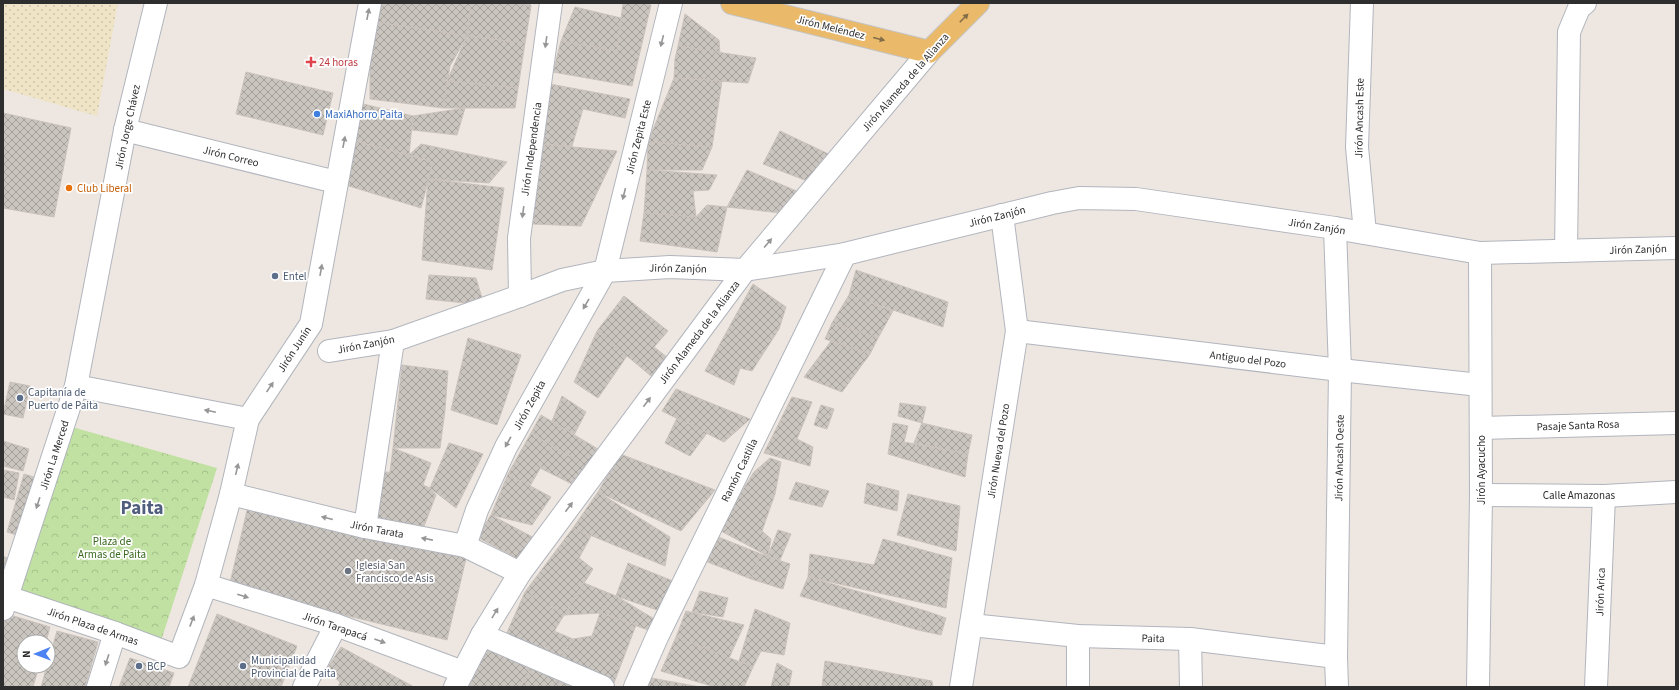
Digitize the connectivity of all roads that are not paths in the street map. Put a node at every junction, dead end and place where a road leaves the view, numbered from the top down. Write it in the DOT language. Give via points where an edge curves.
graph roads {
  1 [pos="156,3"];
  2 [pos="370,3"];
  3 [pos="551,3"];
  4 [pos="671,3"];
  5 [pos="732,3"];
  6 [pos="978,3"];
  7 [pos="1362,3"];
  8 [pos="1585,3"];
  9 [pos="784,9"];
  10 [pos="929,52"];
  11 [pos="125,130"];
  12 [pos="336,182"];
  13 [pos="1002,215"];
  14 [pos="1335,228"];
  15 [pos="1365,233"];
  16 [pos="1676,248"];
  17 [pos="1566,251"];
  18 [pos="1480,253"];
  19 [pos="845,254"];
  20 [pos="745,270"];
  21 [pos="605,271"];
  22 [pos="520,296"];
  23 [pos="94,298"];
  24 [pos="1017,331"];
  25 [pos="393,341"];
  26 [pos="329,351"];
  27 [pos="1340,370"];
  28 [pos="1480,385"];
  29 [pos="76,386"];
  30 [pos="248,419"];
  31 [pos="1676,423"];
  32 [pos="1481,428"];
  33 [pos="1676,492"];
  34 [pos="231,494"];
  35 [pos="1481,495"];
  36 [pos="1604,496"];
  37 [pos="365,527"];
  38 [pos="466,546"];
  39 [pos="520,573"];
  40 [pos="206,585"];
  41 [pos="5,603"];
  42 [pos="336,625"];
  43 [pos="971,625"];
  44 [pos="116,633"];
  45 [pos="482,635"];
  46 [pos="1078,636"];
  47 [pos="1190,639"];
  48 [pos="178,657"];
  49 [pos="1336,658"];
  50 [pos="459,680"];
  51 [pos="98,687"];
  52 [pos="304,687"];
  53 [pos="603,687"];
  54 [pos="635,687"];
  55 [pos="961,687"];
  56 [pos="1078,687"];
  57 [pos="1190,687"];
  58 [pos="1337,687"];
  59 [pos="1478,687"];
  60 [pos="1596,687"];
  1 -- 11 [label="street, Jirón Jorge Chávez"];
  12 -- 2 [label="street, Jirón Junín, one-way"];
  3 -- 22 [label="street, Jirón Independencia, one-way" via="519,238"];
  4 -- 21 [label="street, Jirón Zepita Este, one-way"];
  5 -- 9 [label="main road, Jirón Meléndez"];
  10 -- 6 [label="main road, Jirón Alameda de la Alianza, one-way"];
  7 -- 15 [label="street, Jirón Ancash Este" via="1357,147"];
  8 -- 17 [label="street" via="1579,8 1568,32"];
  9 -- 10 [label="main road, Jirón Meléndez, one-way"];
  20 -- 10 [label="street, Jirón Alameda de la Alianza, one-way"];
  11 -- 12 [label="street, Jirón Correo"];
  11 -- 23 [label="street, Jirón Jorge Chávez"];
  30 -- 12 [label="street, Jirón Junín, one-way" via="311,324"];
  13 -- 14 [label="street, Jirón Zanjón" via="1078,198 1112,198 1136,199"];
  13 -- 19 [label="street, Jirón Zanjón"];
  13 -- 24 [label="street, Jirón Nueva del Pozo"];
  14 -- 15 [label="street, Jirón Zanjón"];
  14 -- 27 [label="street, Jirón Ancash Oeste"];
  15 -- 18 [label="street, Jirón Zanjón"];
  16 -- 17 [label="street, Jirón Zanjón"];
  17 -- 18 [label="street, Jirón Zanjón"];
  18 -- 28 [label="street, Jirón Ayacucho"];
  19 -- 20 [label="street, Jirón Zanjón"];
  19 -- 54 [label="street, Ramón Castilla"];
  20 -- 21 [label="street, Jirón Zanjón" via="670,267"];
  39 -- 20 [label="street, Jirón Alameda de la Alianza, one-way"];
  21 -- 22 [label="street, Jirón Zanjón" via="562,280"];
  21 -- 38 [label="street, Jirón Zepita, one-way" via="506,447 477,510"];
  22 -- 25 [label="street, Jirón Zanjón"];
  23 -- 29 [label="street, Jirón La Merced"];
  24 -- 27 [label="street, Antiguo del Pozo"];
  24 -- 43 [label="street, Jirón Nueva del Pozo"];
  25 -- 26 [label="street, Jirón Zanjón"];
  25 -- 37 [label="street"];
  27 -- 28 [label="street, Antiguo del Pozo"];
  27 -- 49 [label="street, Jirón Ancash Oeste"];
  28 -- 32 [label="street, Jirón Ayacucho"];
  30 -- 29 [label="street, one-way"];
  29 -- 41 [label="street, Jirón La Merced, one-way"];
  34 -- 30 [label="street, Jirón Junín, one-way"];
  31 -- 32 [label="street, Pasaje Santa Rosa"];
  32 -- 35 [label="street, Jirón Ayacucho"];
  33 -- 36 [label="street, Calle Amazonas"];
  37 -- 34 [label="street, Jirón Tarata, one-way"];
  34 -- 40 [label="street, Jirón Junín"];
  35 -- 36 [label="street, Calle Amazonas"];
  35 -- 59 [label="street, Jirón Ayacucho"];
  36 -- 60 [label="street, Jirón Arica"];
  38 -- 37 [label="street, Jirón Tarata, one-way"];
  38 -- 39 [label="street, Jirón Tarata"];
  45 -- 39 [label="street, Jirón Alameda de la Alianza, one-way"];
  40 -- 42 [label="street, Jirón Tarapacá, one-way"];
  48 -- 40 [label="street, Jirón Junín, one-way"];
  41 -- 44 [label="street, Jirón Plaza de Armas"];
  42 -- 50 [label="street, Jirón Tarapacá, one-way"];
  42 -- 52 [label="street"];
  43 -- 46 [label="street, Paita"];
  43 -- 55 [label="street, Jirón Nueva del Pozo"];
  44 -- 48 [label="street, Jirón Plaza de Armas"];
  44 -- 51 [label="street, one-way"];
  45 -- 50 [label="street, Jirón Alameda de la Alianza"];
  45 -- 53 [label="street"];
  46 -- 47 [label="street, Paita"];
  46 -- 56 [label="street"];
  47 -- 49 [label="street, Paita"];
  47 -- 57 [label="street"];
  49 -- 58 [label="street, Jirón Ancash Oeste"];
}
